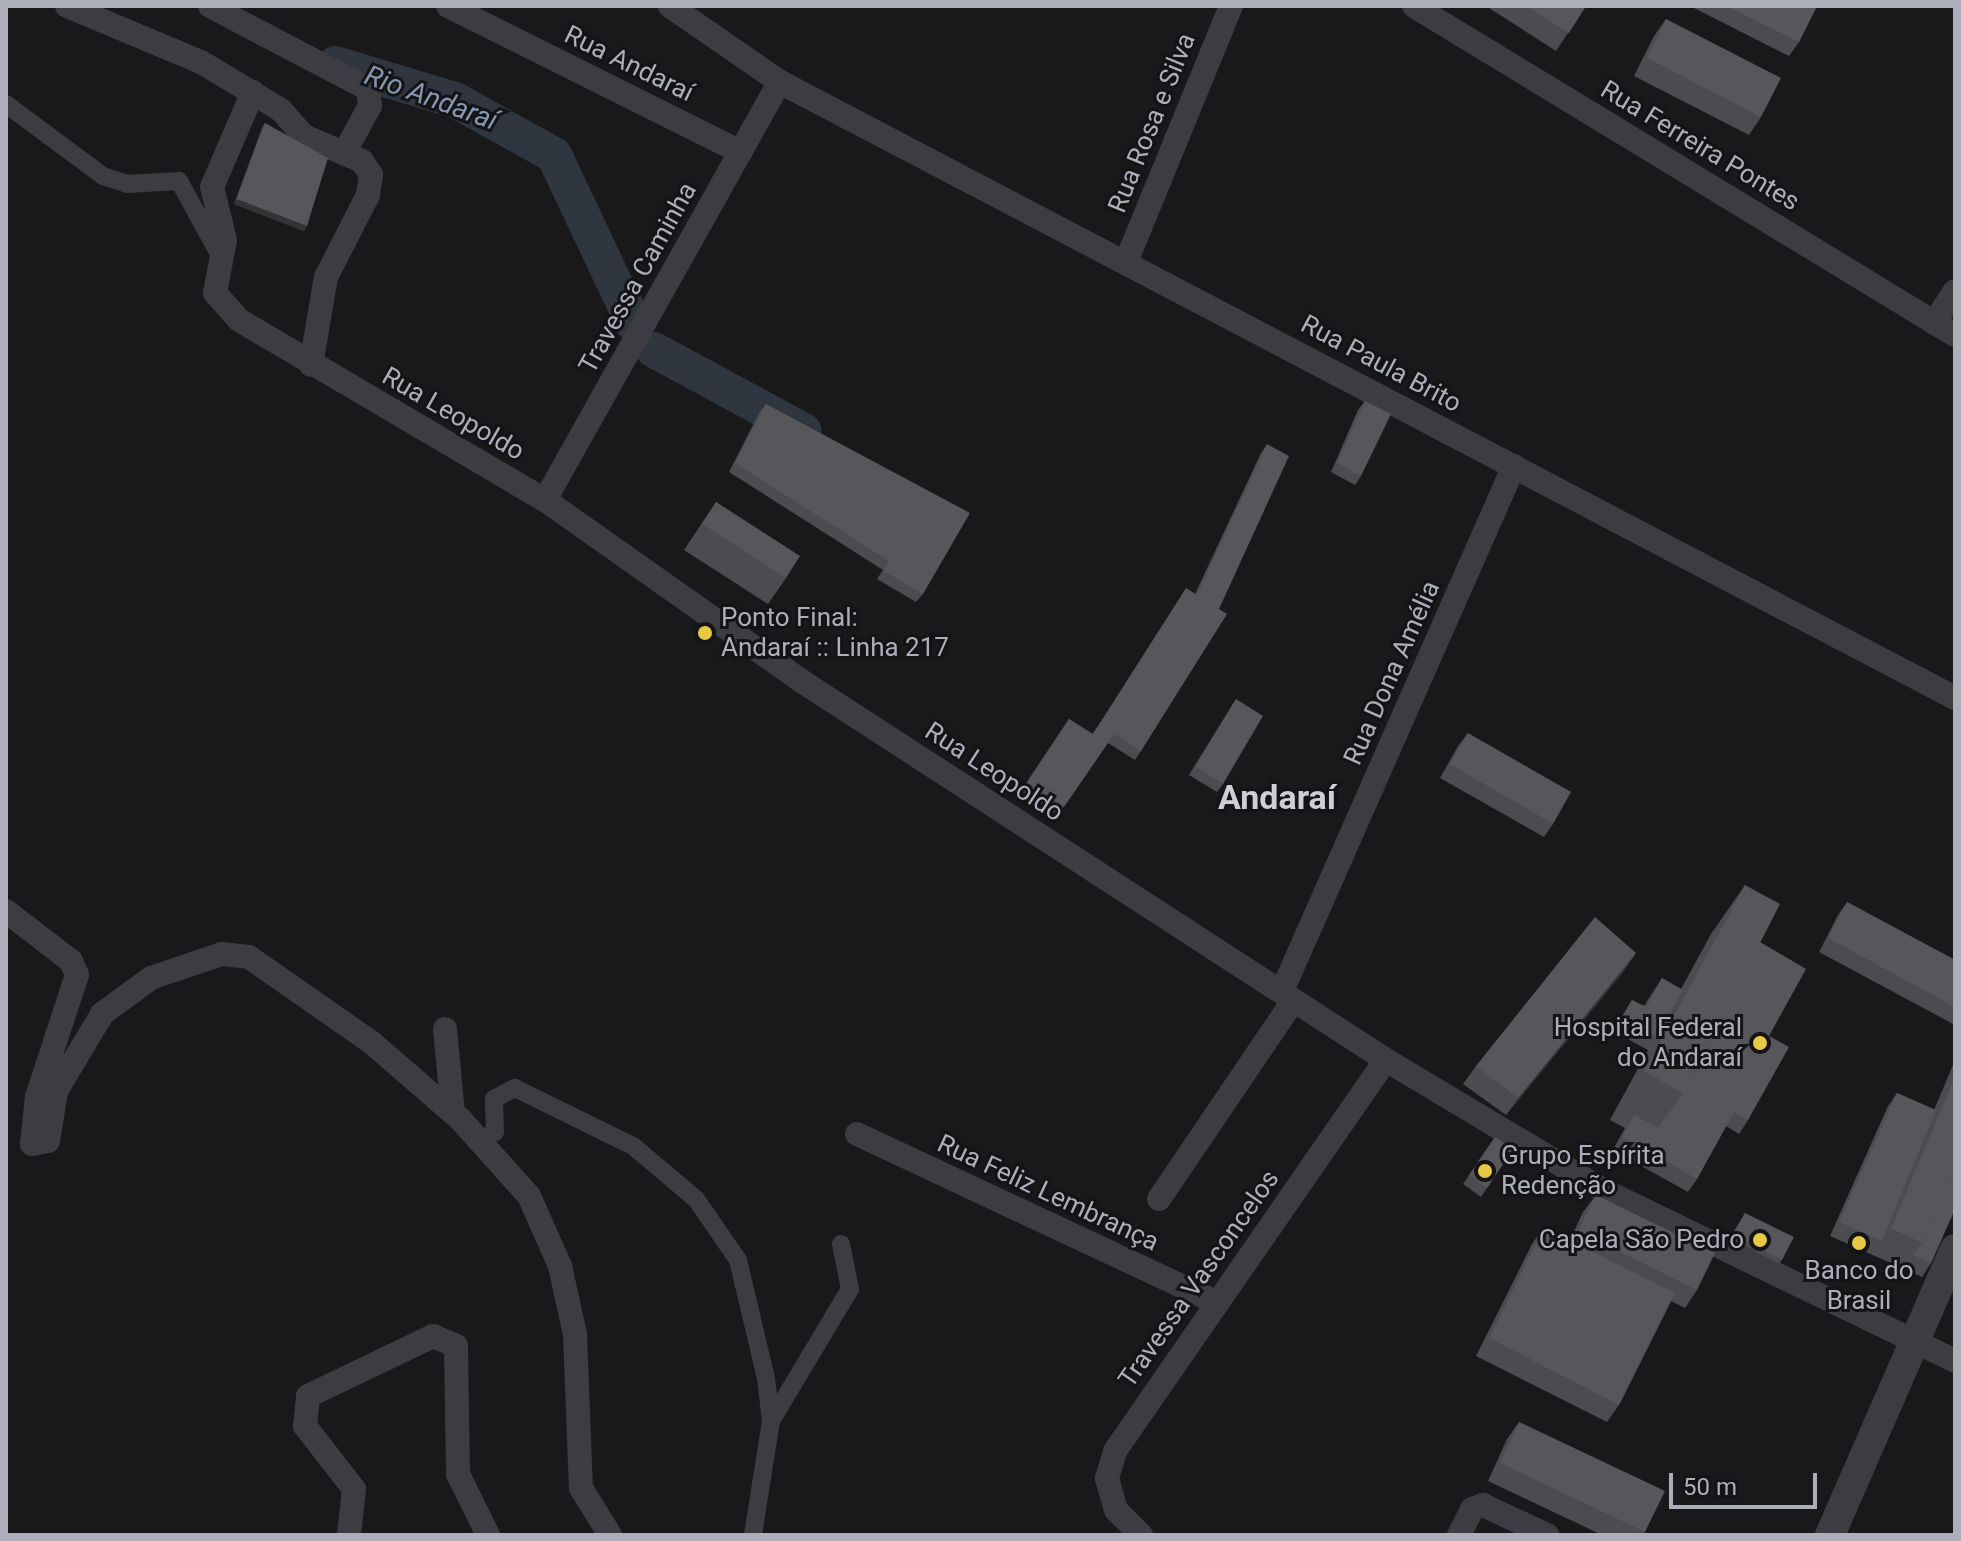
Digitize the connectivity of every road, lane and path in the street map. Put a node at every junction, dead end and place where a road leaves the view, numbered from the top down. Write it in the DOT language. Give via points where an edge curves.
graph roads {
  1 [pos="67,6"];
  2 [pos="210,6"];
  3 [pos="670,6"];
  4 [pos="1231,6"];
  5 [pos="1414,6"];
  6 [pos="455,8"];
  7 [pos="780,82"];
  8 [pos="253,92"];
  9 [pos="6,104"];
  10 [pos="741,152"];
  11 [pos="344,153"];
  12 [pos="1126,262"];
  13 [pos="224,264"];
  14 [pos="1955,291"];
  15 [pos="1934,323"];
  16 [pos="1955,335"];
  17 [pos="311,365"];
  18 [pos="1514,466"];
  19 [pos="545,500"];
  20 [pos="1955,698"];
  21 [pos="6,911"];
  22 [pos="1288,996"];
  23 [pos="445,1029"];
  24 [pos="1386,1060"];
  25 [pos="453,1113"];
  26 [pos="857,1134"];
  27 [pos="478,1141"];
  28 [pos="1159,1199"];
  29 [pos="841,1244"];
  30 [pos="1955,1249"];
  31 [pos="1215,1302"];
  32 [pos="1914,1340"];
  33 [pos="1955,1361"];
  34 [pos="771,1421"];
  35 [pos="349,1535"];
  36 [pos="488,1535"];
  37 [pos="610,1535"];
  38 [pos="753,1535"];
  39 [pos="1141,1535"];
  40 [pos="1459,1535"];
  41 [pos="1547,1535"];
  42 [pos="1830,1535"];
  1 -- 8 [label="street"];
  2 -- 11 [label="street" via="368,89 370,106"];
  3 -- 7 [label="street, Rua Paula Brito"];
  4 -- 12 [label="street, Rua Rosa e Silva"];
  5 -- 15 [label="street, Rua Ferreira Pontes"];
  6 -- 10 [label="street, Rua Andaraí"];
  7 -- 10 [label="street, Travessa Caminha"];
  7 -- 12 [label="street, Rua Paula Brito"];
  8 -- 11 [label="street" via="296,122 304,136"];
  8 -- 13 [label="street, Rua Leopoldo" via="212,187"];
  9 -- 13 [label="street" via="103,176 127,184 179,181"];
  10 -- 19 [label="street, Travessa Caminha"];
  11 -- 17 [label="street" via="362,161 371,175 368,195 326,277"];
  12 -- 18 [label="street, Rua Paula Brito"];
  13 -- 17 [label="street, Rua Leopoldo" via="215,293 221,305"];
  14 -- 15 [label="street"];
  15 -- 16 [label="street, Rua Ferreira Pontes"];
  17 -- 19 [label="street, Rua Leopoldo"];
  18 -- 20 [label="street, Rua Paula Brito"];
  18 -- 22 [label="street, Rua Dona Amélia"];
  19 -- 22 [label="street, Rua Leopoldo" via="803,682"];
  21 -- 25 [label="street" via="71,961 77,975 37,1097 32,1144 48,1141 56,1091 102,1014 151,978 222,954 249,957 371,1042"];
  22 -- 24 [label="street, Rua Leopoldo"];
  22 -- 28 [label="street, Rua Dona Amélia"];
  23 -- 25 [label="street"];
  24 -- 31 [label="street, Travessa Vasconcelos"];
  24 -- 32 [label="street, Rua Leopoldo" via="1603,1190"];
  25 -- 27 [label="street"];
  26 -- 31 [label="street, Rua Feliz Lembrança"];
  27 -- 34 [label="street" via="495,1132 494,1099 515,1088 633,1146 696,1199 738,1260"];
  27 -- 37 [label="street" via="529,1196 560,1266 575,1334 581,1488"];
  29 -- 34 [label="street" via="850,1289"];
  30 -- 32 [label="street"];
  31 -- 39 [label="street, Travessa Vasconcelos" via="1115,1451 1107,1478 1116,1510"];
  32 -- 33 [label="street, Rua Leopoldo"];
  32 -- 42 [label="street"];
  34 -- 38 [label="street"];
  35 -- 36 [label="street" via="354,1489 305,1426 308,1396 433,1336 449,1339 460,1359 458,1474"];
  40 -- 41 [label="street" via="1472,1509 1483,1505"];
}
